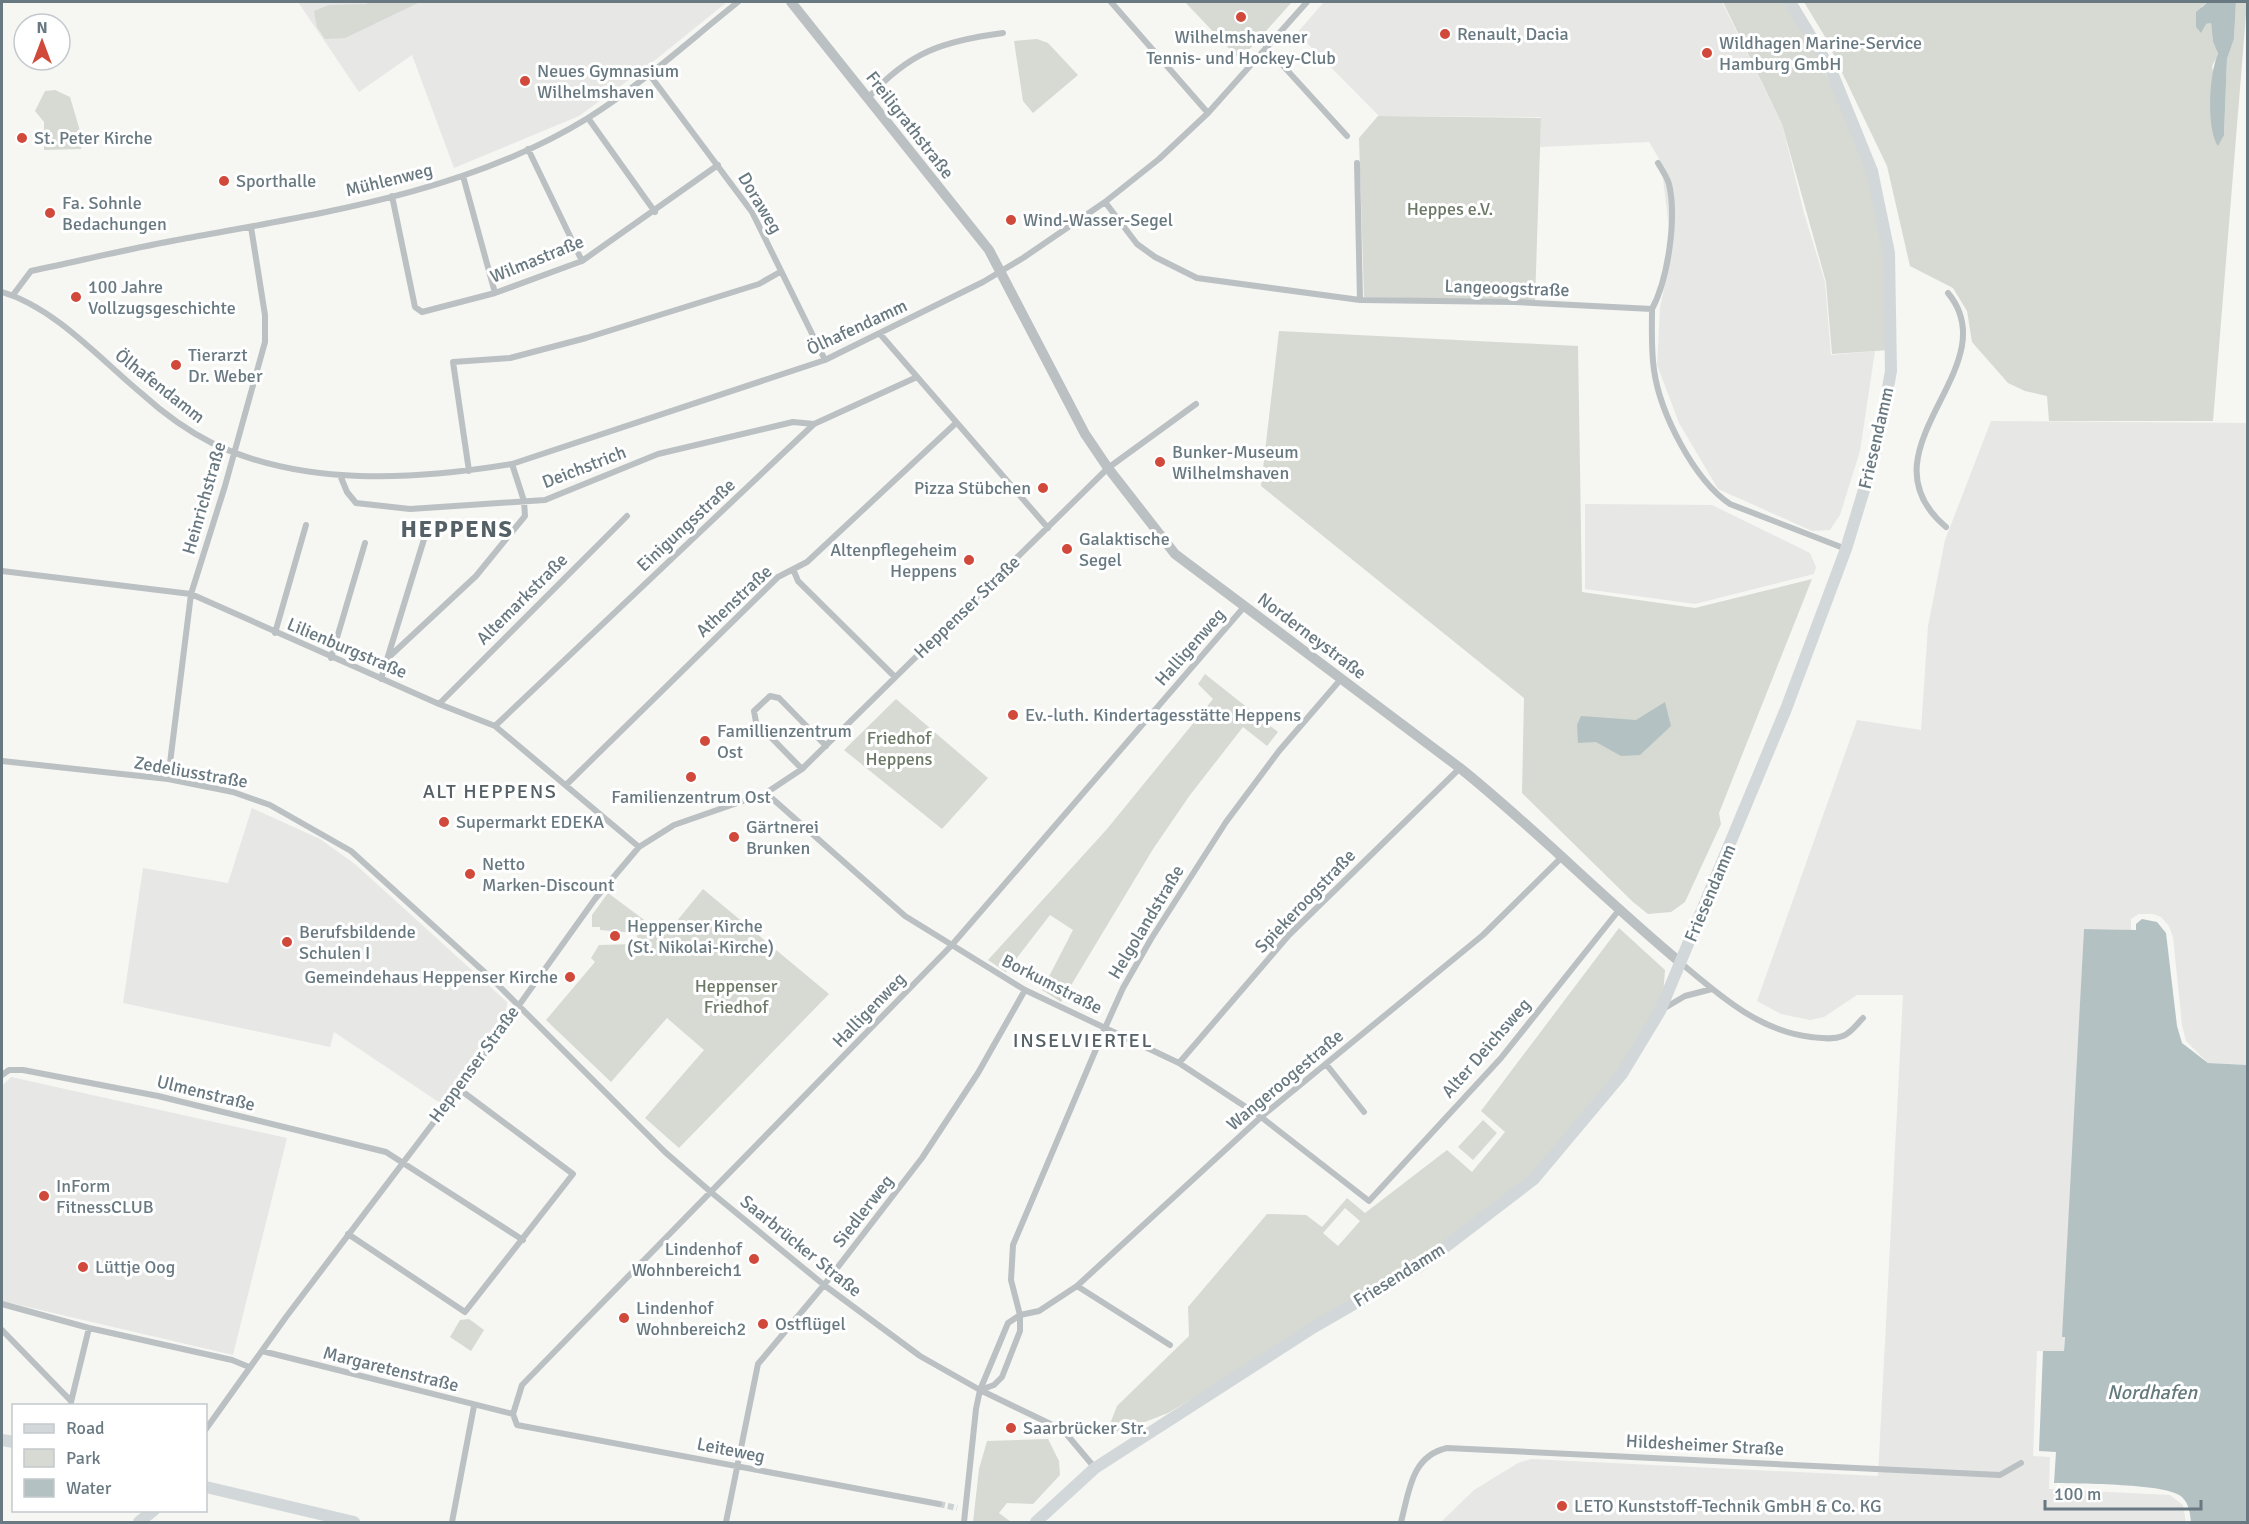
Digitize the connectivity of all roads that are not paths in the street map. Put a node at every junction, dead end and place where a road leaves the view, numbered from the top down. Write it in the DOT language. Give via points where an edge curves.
graph roads {
  1 [pos="738,2"];
  2 [pos="790,2"];
  3 [pos="1111,2"];
  4 [pos="1307,2"];
  5 [pos="1790,2"];
  6 [pos="1003,33"];
  7 [pos="1266,47"];
  8 [pos="649,74"];
  9 [pos="868,98"];
  10 [pos="1208,113"];
  11 [pos="588,118"];
  12 [pos="1347,136"];
  13 [pos="528,149"];
  14 [pos="1357,163"];
  15 [pos="1658,163"];
  16 [pos="718,165"];
  17 [pos="463,176"];
  18 [pos="392,196"];
  19 [pos="1105,202"];
  20 [pos="655,212"];
  21 [pos="251,227"];
  22 [pos="582,261"];
  23 [pos="1002,271"];
  24 [pos="780,272"];
  25 [pos="2,292"];
  26 [pos="495,293"];
  27 [pos="1948,293"];
  28 [pos="13,295"];
  29 [pos="1360,300"];
  30 [pos="1652,309"];
  31 [pos="880,334"];
  32 [pos="825,360"];
  33 [pos="917,377"];
  34 [pos="1196,404"];
  35 [pos="814,423"];
  36 [pos="956,423"];
  37 [pos="233,452"];
  38 [pos="512,464"];
  39 [pos="1108,468"];
  40 [pos="469,471"];
  41 [pos="340,476"];
  42 [pos="524,501"];
  43 [pos="627,516"];
  44 [pos="306,525"];
  45 [pos="1946,527"];
  46 [pos="1048,528"];
  47 [pos="426,536"];
  48 [pos="364,543"];
  49 [pos="1846,549"];
  50 [pos="793,569"];
  51 [pos="2,572"];
  52 [pos="191,594"];
  53 [pos="1244,607"];
  54 [pos="275,633"];
  55 [pos="389,657"];
  56 [pos="332,658"];
  57 [pos="895,677"];
  58 [pos="381,679"];
  59 [pos="1341,680"];
  60 [pos="439,704"];
  61 [pos="495,726"];
  62 [pos="826,746"];
  63 [pos="2,761"];
  64 [pos="1460,768"];
  65 [pos="802,769"];
  66 [pos="168,779"];
  67 [pos="566,785"];
  68 [pos="766,794"];
  69 [pos="639,847"];
  70 [pos="1563,856"];
  71 [pos="1619,910"];
  72 [pos="951,946"];
  73 [pos="1681,963"];
  74 [pos="1712,989"];
  75 [pos="1024,990"];
  76 [pos="517,1006"];
  77 [pos="1660,1011"];
  78 [pos="1863,1018"];
  79 [pos="1105,1028"];
  80 [pos="1179,1063"];
  81 [pos="1326,1064"];
  82 [pos="2,1075"];
  83 [pos="459,1089"];
  84 [pos="1364,1112"];
  85 [pos="1261,1117"];
  86 [pos="401,1163"];
  87 [pos="712,1193"];
  88 [pos="1369,1201"];
  89 [pos="348,1234"];
  90 [pos="523,1240"];
  91 [pos="824,1286"];
  92 [pos="1077,1286"];
  93 [pos="2,1304"];
  94 [pos="1020,1315"];
  95 [pos="89,1328"];
  96 [pos="2,1330"];
  97 [pos="1170,1345"];
  98 [pos="262,1351"];
  99 [pos="249,1367"];
  100 [pos="980,1390"];
  101 [pos="70,1403"];
  102 [pos="474,1406"];
  103 [pos="513,1414"];
  104 [pos="207,1428"];
  105 [pos="2021,1463"];
  106 [pos="738,1466"];
  107 [pos="1095,1468"];
  108 [pos="207,1487"];
  109 [pos="939,1504"];
  110 [pos="957,1508"];
  111 [pos="965,1509"];
  112 [pos="152,1512"];
  113 [pos="139,1522"];
  114 [pos="354,1522"];
  115 [pos="452,1522"];
  116 [pos="726,1522"];
  117 [pos="964,1522"];
  118 [pos="1036,1522"];
  119 [pos="1401,1522"];
  1 -- 8 [label="street, Mühlenweg"];
  2 -- 9 [label="street, Freiligrathstraße"];
  3 -- 10 [label="street"];
  4 -- 7 [label="street, Ölhafendamm"];
  5 -- 49 [label="main road, Friesendamm" via="1831,70 1872,171 1889,253 1889,387 1868,482"];
  6 -- 9 [label="street" via="959,39 913,58"];
  7 -- 10 [label="street, Ölhafendamm"];
  7 -- 12 [label="street"];
  8 -- 11 [label="street, Mühlenweg"];
  8 -- 16 [label="street, Doraweg"];
  9 -- 23 [label="street, Freiligrathstraße"];
  10 -- 19 [label="street, Ölhafendamm"];
  11 -- 13 [label="street, Mühlenweg"];
  11 -- 20 [label="street"];
  13 -- 17 [label="street, Mühlenweg"];
  13 -- 22 [label="street"];
  14 -- 29 [label="street"];
  15 -- 30 [label="street" via="1670,187 1670,236 1660,294"];
  16 -- 20 [label="street, Wilmastraße"];
  16 -- 24 [label="street, Doraweg" via="752,212"];
  17 -- 18 [label="street, Mühlenweg"];
  17 -- 26 [label="street"];
  18 -- 21 [label="street, Mühlenweg"];
  18 -- 26 [label="street, Wilmastraße" via="415,307 422,312"];
  19 -- 23 [label="street, Ölhafendamm"];
  19 -- 29 [label="street, Langeoogstraße" via="1137,244 1197,278"];
  20 -- 22 [label="street, Wilmastraße"];
  21 -- 28 [label="street, Mühlenweg" via="31,271"];
  21 -- 37 [label="street, Heinrichstraße" via="265,315 265,342"];
  22 -- 26 [label="street, Wilmastraße"];
  23 -- 31 [label="street, Ölhafendamm"];
  23 -- 39 [label="street, Norderneystraße" via="1064,395"];
  24 -- 32 [label="street, Doraweg"];
  24 -- 40 [label="street" via="759,284 586,338 510,358 453,362"];
  25 -- 28 [label="street"];
  27 -- 45 [label="street" via="1960,312 1962,347 1957,368 1922,435 1917,463 1920,490 1927,506"];
  28 -- 37 [label="street, Ölhafendamm" via="67,330 176,421"];
  29 -- 30 [label="street, Langeoogstraße"];
  30 -- 49 [label="street" via="1652,355 1659,390 1703,481 1730,504"];
  31 -- 32 [label="street, Ölhafendamm"];
  31 -- 33 [label="street"];
  32 -- 38 [label="street, Ölhafendamm"];
  33 -- 35 [label="street, Einigungsstraße"];
  33 -- 36 [label="street"];
  34 -- 39 [label="street, Heppenser Straße"];
  35 -- 42 [label="street, Deichstrich" via="793,422 658,454 545,500"];
  35 -- 61 [label="street, Einigungsstraße"];
  36 -- 46 [label="street"];
  36 -- 50 [label="street, Athenstraße" via="807,562"];
  37 -- 41 [label="street, Ölhafendamm" via="303,471"];
  37 -- 52 [label="street, Heinrichstraße"];
  38 -- 40 [label="street, Ölhafendamm"];
  38 -- 42 [label="street"];
  39 -- 46 [label="street, Heppenser Straße"];
  39 -- 53 [label="street, Norderneystraße" via="1175,554"];
  40 -- 41 [label="street, Ölhafendamm"];
  41 -- 42 [label="street, Deichstrich" via="356,503 410,509"];
  42 -- 55 [label="street" via="525,516 476,576"];
  43 -- 60 [label="street, Altemarkstraße"];
  44 -- 54 [label="street"];
  46 -- 57 [label="street, Heppenser Straße"];
  47 -- 55 [label="street"];
  48 -- 56 [label="street"];
  49 -- 73 [label="main road, Friesendamm" via="1786,710"];
  50 -- 57 [label="street" via="798,581"];
  50 -- 67 [label="street, Athenstraße" via="778,577"];
  51 -- 52 [label="street, Lilienburgstraße"];
  52 -- 54 [label="street, Lilienburgstraße"];
  52 -- 66 [label="street, Heinrichstraße"];
  53 -- 59 [label="street, Norderneystraße"];
  53 -- 72 [label="street, Halligenweg"];
  54 -- 56 [label="street, Lilienburgstraße"];
  55 -- 58 [label="street"];
  56 -- 58 [label="street, Lilienburgstraße"];
  57 -- 62 [label="street, Heppenser Straße"];
  58 -- 60 [label="street, Lilienburgstraße"];
  59 -- 64 [label="street, Norderneystraße"];
  59 -- 79 [label="street, Helgolandstraße" via="1279,751 1226,822 1151,939"];
  60 -- 61 [label="street, Lilienburgstraße"];
  61 -- 67 [label="street, Lilienburgstraße"];
  62 -- 65 [label="street, Heppenser Straße"];
  62 -- 65 [label="street" via="779,698 770,696 754,711 756,722"];
  63 -- 66 [label="street, Zedeliusstraße"];
  64 -- 70 [label="street, Norderneystraße"];
  64 -- 80 [label="street, Spiekeroogstraße" via="1289,934"];
  65 -- 68 [label="street, Heppenser Straße"];
  66 -- 76 [label="street, Zedeliusstraße" via="233,792 270,805 351,851"];
  67 -- 69 [label="street, Lilienburgstraße"];
  68 -- 69 [label="street, Heppenser Straße" via="674,825"];
  68 -- 72 [label="street, Borkumstraße" via="905,916"];
  69 -- 76 [label="street, Heppenser Straße" via="595,899"];
  70 -- 71 [label="street, Norderneystraße"];
  70 -- 81 [label="street, Wangeroogestraße" via="1483,935"];
  71 -- 73 [label="street, Norderneystraße"];
  71 -- 88 [label="street, Alter Deichsweg" via="1501,1058"];
  72 -- 75 [label="street, Borkumstraße"];
  72 -- 87 [label="street, Halligenweg"];
  73 -- 74 [label="street"];
  73 -- 77 [label="main road, Friesendamm"];
  74 -- 77 [label="street" via="1685,996"];
  74 -- 78 [label="street" via="1757,1020 1806,1036 1841,1037"];
  75 -- 79 [label="street, Borkumstraße"];
  75 -- 91 [label="street, Siedlerweg" via="978,1073 922,1158"];
  76 -- 83 [label="street, Heppenser Straße"];
  76 -- 87 [label="street, Saarbrücker Straße"];
  77 -- 107 [label="main road, Friesendamm" via="1622,1074 1534,1179 1423,1264 1314,1327"];
  79 -- 80 [label="street, Borkumstraße"];
  79 -- 94 [label="street, Helgolandstraße" via="1013,1245 1011,1280"];
  80 -- 85 [label="street, Borkumstraße"];
  81 -- 84 [label="street"];
  81 -- 85 [label="street, Wangeroogestraße"];
  82 -- 86 [label="street, Ulmenstraße" via="9,1070 23,1070 158,1096 386,1152"];
  83 -- 86 [label="street, Heppenser Straße"];
  83 -- 90 [label="street" via="573,1174"];
  85 -- 88 [label="street, Borkumstraße"];
  85 -- 92 [label="street, Wangeroogestraße"];
  86 -- 89 [label="street, Heppenser Straße"];
  86 -- 90 [label="street, Ulmenstraße"];
  87 -- 91 [label="street, Saarbrücker Straße"];
  87 -- 103 [label="street, Halligenweg" via="522,1385"];
  89 -- 90 [label="street" via="465,1312"];
  89 -- 98 [label="street, Heppenser Straße"];
  91 -- 100 [label="street, Saarbrücker Straße" via="920,1356"];
  91 -- 106 [label="street, Siedlerweg" via="758,1364"];
  92 -- 94 [label="street, Wangeroogestraße" via="1039,1311"];
  92 -- 97 [label="street"];
  93 -- 95 [label="street"];
  94 -- 100 [label="street" via="1008,1323"];
  94 -- 100 [label="street, Helgolandstraße" via="1020,1331 1002,1377"];
  95 -- 99 [label="street"];
  95 -- 101 [label="street"];
  96 -- 101 [label="street"];
  98 -- 99 [label="street, Heppenser Straße"];
  98 -- 102 [label="street, Margaretenstraße"];
  99 -- 104 [label="street, Heppenser Straße"];
  100 -- 107 [label="street, Saarbrücker Straße" via="1063,1430"];
  100 -- 111 [label="street"];
  102 -- 103 [label="street, Margaretenstraße"];
  102 -- 115 [label="street"];
  103 -- 106 [label="street, Leiteweg" via="517,1425"];
  105 -- 119 [label="street, Hildesheimer Straße" via="2000,1475 1447,1448 1436,1450 1419,1464"];
  106 -- 109 [label="street, Leiteweg"];
  106 -- 116 [label="street, Siedlerweg"];
  107 -- 118 [label="main road, Friesendamm"];
  108 -- 114 [label="main road"];
  110 -- 111 [label="street"];
  111 -- 117 [label="street"];
  112 -- 113 [label="main road"];
}
